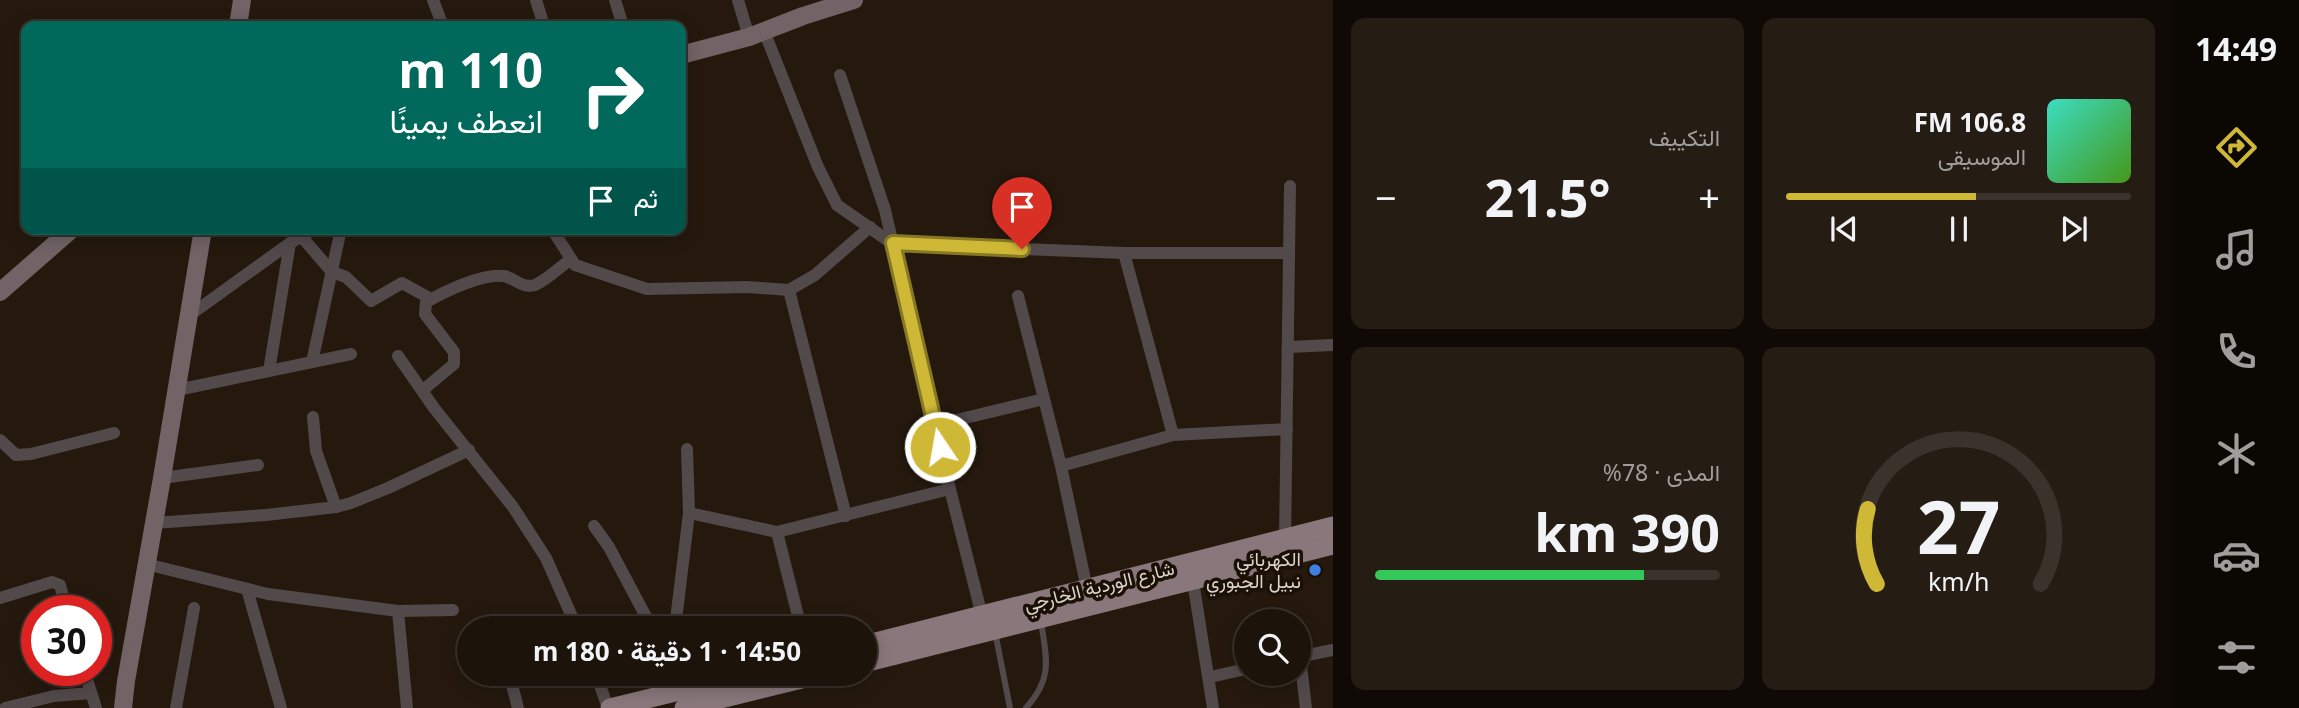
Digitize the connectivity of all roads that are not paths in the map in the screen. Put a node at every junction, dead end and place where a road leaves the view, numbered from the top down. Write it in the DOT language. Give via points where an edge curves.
graph roads {
  1 [pos="242,0"];
  2 [pos="433,0"];
  3 [pos="536,0"];
  4 [pos="615,0"];
  5 [pos="738,0"];
  6 [pos="854,0"];
  7 [pos="827,4"];
  8 [pos="239,21"];
  9 [pos="441,21"];
  10 [pos="542,21"];
  11 [pos="621,21"];
  12 [pos="756,34"];
  13 [pos="686,54"];
  14 [pos="840,75"];
  15 [pos="1290,186"];
  16 [pos="870,227"];
  17 [pos="65,235"];
  18 [pos="202,235"];
  19 [pos="340,235"];
  20 [pos="556,235"];
  21 [pos="295,237"];
  22 [pos="893,243"];
  23 [pos="1124,253"];
  24 [pos="1289,253"];
  25 [pos="571,259"];
  26 [pos="332,272"];
  27 [pos="789,290"];
  28 [pos="0,292"];
  29 [pos="1018,296"];
  30 [pos="431,299"];
  31 [pos="190,315"];
  32 [pos="1333,345"];
  33 [pos="1288,346"];
  34 [pos="351,354"];
  35 [pos="398,356"];
  36 [pos="312,362"];
  37 [pos="269,371"];
  38 [pos="177,390"];
  39 [pos="423,390"];
  40 [pos="1044,399"];
  41 [pos="313,418"];
  42 [pos="936,425"];
  43 [pos="1287,429"];
  44 [pos="114,433"];
  45 [pos="1173,435"];
  46 [pos="0,440"];
  47 [pos="687,449"];
  48 [pos="469,450"];
  49 [pos="258,465"];
  50 [pos="1061,466"];
  51 [pos="162,478"];
  52 [pos="950,489"];
  53 [pos="336,507"];
  54 [pos="689,513"];
  55 [pos="846,516"];
  56 [pos="154,523"];
  57 [pos="594,526"];
  58 [pos="1333,526"];
  59 [pos="777,531"];
  60 [pos="1285,539"];
  61 [pos="1333,545"];
  62 [pos="146,564"];
  63 [pos="1193,580"];
  64 [pos="247,589"];
  65 [pos="1087,589"];
  66 [pos="63,595"];
  67 [pos="0,598"];
  68 [pos="194,608"];
  69 [pos="453,610"];
  70 [pos="398,611"];
  71 [pos="572,616"];
  72 [pos="646,616"];
  73 [pos="676,616"];
  74 [pos="798,616"];
  75 [pos="1041,619"];
  76 [pos="988,623"];
  77 [pos="1333,650"];
  78 [pos="877,651"];
  79 [pos="1311,655"];
  80 [pos="1234,672"];
  81 [pos="1210,677"];
  82 [pos="89,686"];
  83 [pos="512,686"];
  84 [pos="601,686"];
  85 [pos="700,686"];
  86 [pos="722,686"];
  87 [pos="1303,686"];
  88 [pos="680,691"];
  89 [pos="91,693"];
  90 [pos="5,708"];
  91 [pos="96,708"];
  92 [pos="123,708"];
  93 [pos="176,708"];
  94 [pos="281,708"];
  95 [pos="407,708"];
  96 [pos="519,708"];
  97 [pos="609,708"];
  98 [pos="1010,708"];
  99 [pos="1026,708"];
  100 [pos="1213,708"];
  101 [pos="1306,708"];
  1 -- 8 [label="street"];
  2 -- 9 [label="street"];
  3 -- 10 [label="street"];
  4 -- 11 [label="street"];
  5 -- 12 [label="street"];
  6 -- 7 [label="street"];
  7 -- 12 [label="street"];
  12 -- 13 [label="street"];
  12 -- 16 [label="street" via="837,205"];
  14 -- 22 [label="street"];
  15 -- 24 [label="street"];
  16 -- 22 [label="street"];
  16 -- 27 [label="street" via="815,275"];
  17 -- 28 [label="street"];
  18 -- 31 [label="street"];
  19 -- 26 [label="street"];
  20 -- 25 [label="street"];
  21 -- 26 [label="street"];
  21 -- 31 [label="street"];
  21 -- 37 [label="street"];
  22 -- 23 [label="street"];
  22 -- 42 [label="street"];
  23 -- 24 [label="street"];
  23 -- 45 [label="street"];
  24 -- 33 [label="street"];
  25 -- 27 [label="street" via="575,265 647,289"];
  25 -- 30 [label="street" via="535,285 490,277"];
  26 -- 30 [label="street" via="346,277 371,301 402,283"];
  26 -- 36 [label="street"];
  27 -- 55 [label="street"];
  29 -- 40 [label="street"];
  30 -- 39 [label="street" via="426,302 425,314 454,352 454,364"];
  31 -- 38 [label="street"];
  32 -- 33 [label="street"];
  33 -- 43 [label="street"];
  34 -- 36 [label="street"];
  35 -- 39 [label="street"];
  36 -- 37 [label="street"];
  37 -- 38 [label="street"];
  38 -- 51 [label="street"];
  39 -- 48 [label="street"];
  40 -- 42 [label="street"];
  40 -- 50 [label="street"];
  41 -- 53 [label="street" via="316,451"];
  42 -- 52 [label="street"];
  43 -- 45 [label="street"];
  43 -- 60 [label="street"];
  44 -- 46 [label="street" via="16,455"];
  45 -- 50 [label="street"];
  47 -- 54 [label="street"];
  48 -- 53 [label="street"];
  48 -- 71 [label="street" via="546,558"];
  49 -- 51 [label="street"];
  50 -- 65 [label="street"];
  51 -- 56 [label="street"];
  52 -- 55 [label="street"];
  52 -- 76 [label="street"];
  53 -- 56 [label="street"];
  54 -- 59 [label="street"];
  54 -- 73 [label="street"];
  55 -- 59 [label="street"];
  56 -- 62 [label="street"];
  57 -- 72 [label="street"];
  58 -- 60 [label="main road, شارع الوردية الخارجي"];
  59 -- 74 [label="street"];
  60 -- 65 [label="main road, شارع الوردية الخارجي"];
  61 -- 63 [label="main road, شارع الوردية الخارجي"];
  62 -- 64 [label="street"];
  62 -- 92 [label="street"];
  63 -- 75 [label="main road, شارع الوردية الخارجي"];
  63 -- 81 [label="street"];
  64 -- 70 [label="street"];
  64 -- 94 [label="street"];
  65 -- 76 [label="main road, شارع الوردية الخارجي"];
  66 -- 67 [label="street" via="60,585 52,582"];
  68 -- 93 [label="street"];
  69 -- 70 [label="street"];
  70 -- 95 [label="street"];
  75 -- 76 [label="main road, شارع الوردية الخارجي"];
  75 -- 99 [label="lane" via="1048,668"];
  76 -- 78 [label="main road, شارع الوردية الخارجي"];
  76 -- 98 [label="lane"];
  77 -- 79 [label="street"];
  80 -- 81 [label="street"];
  81 -- 100 [label="street"];
  82 -- 89 [label="street"];
  83 -- 96 [label="street"];
  84 -- 97 [label="street"];
  85 -- 88 [label="main road"];
  86 -- 88 [label="main road"];
  87 -- 101 [label="street"];
  88 -- 97 [label="main road"];
  89 -- 90 [label="street"];
  89 -- 91 [label="street"];
}
